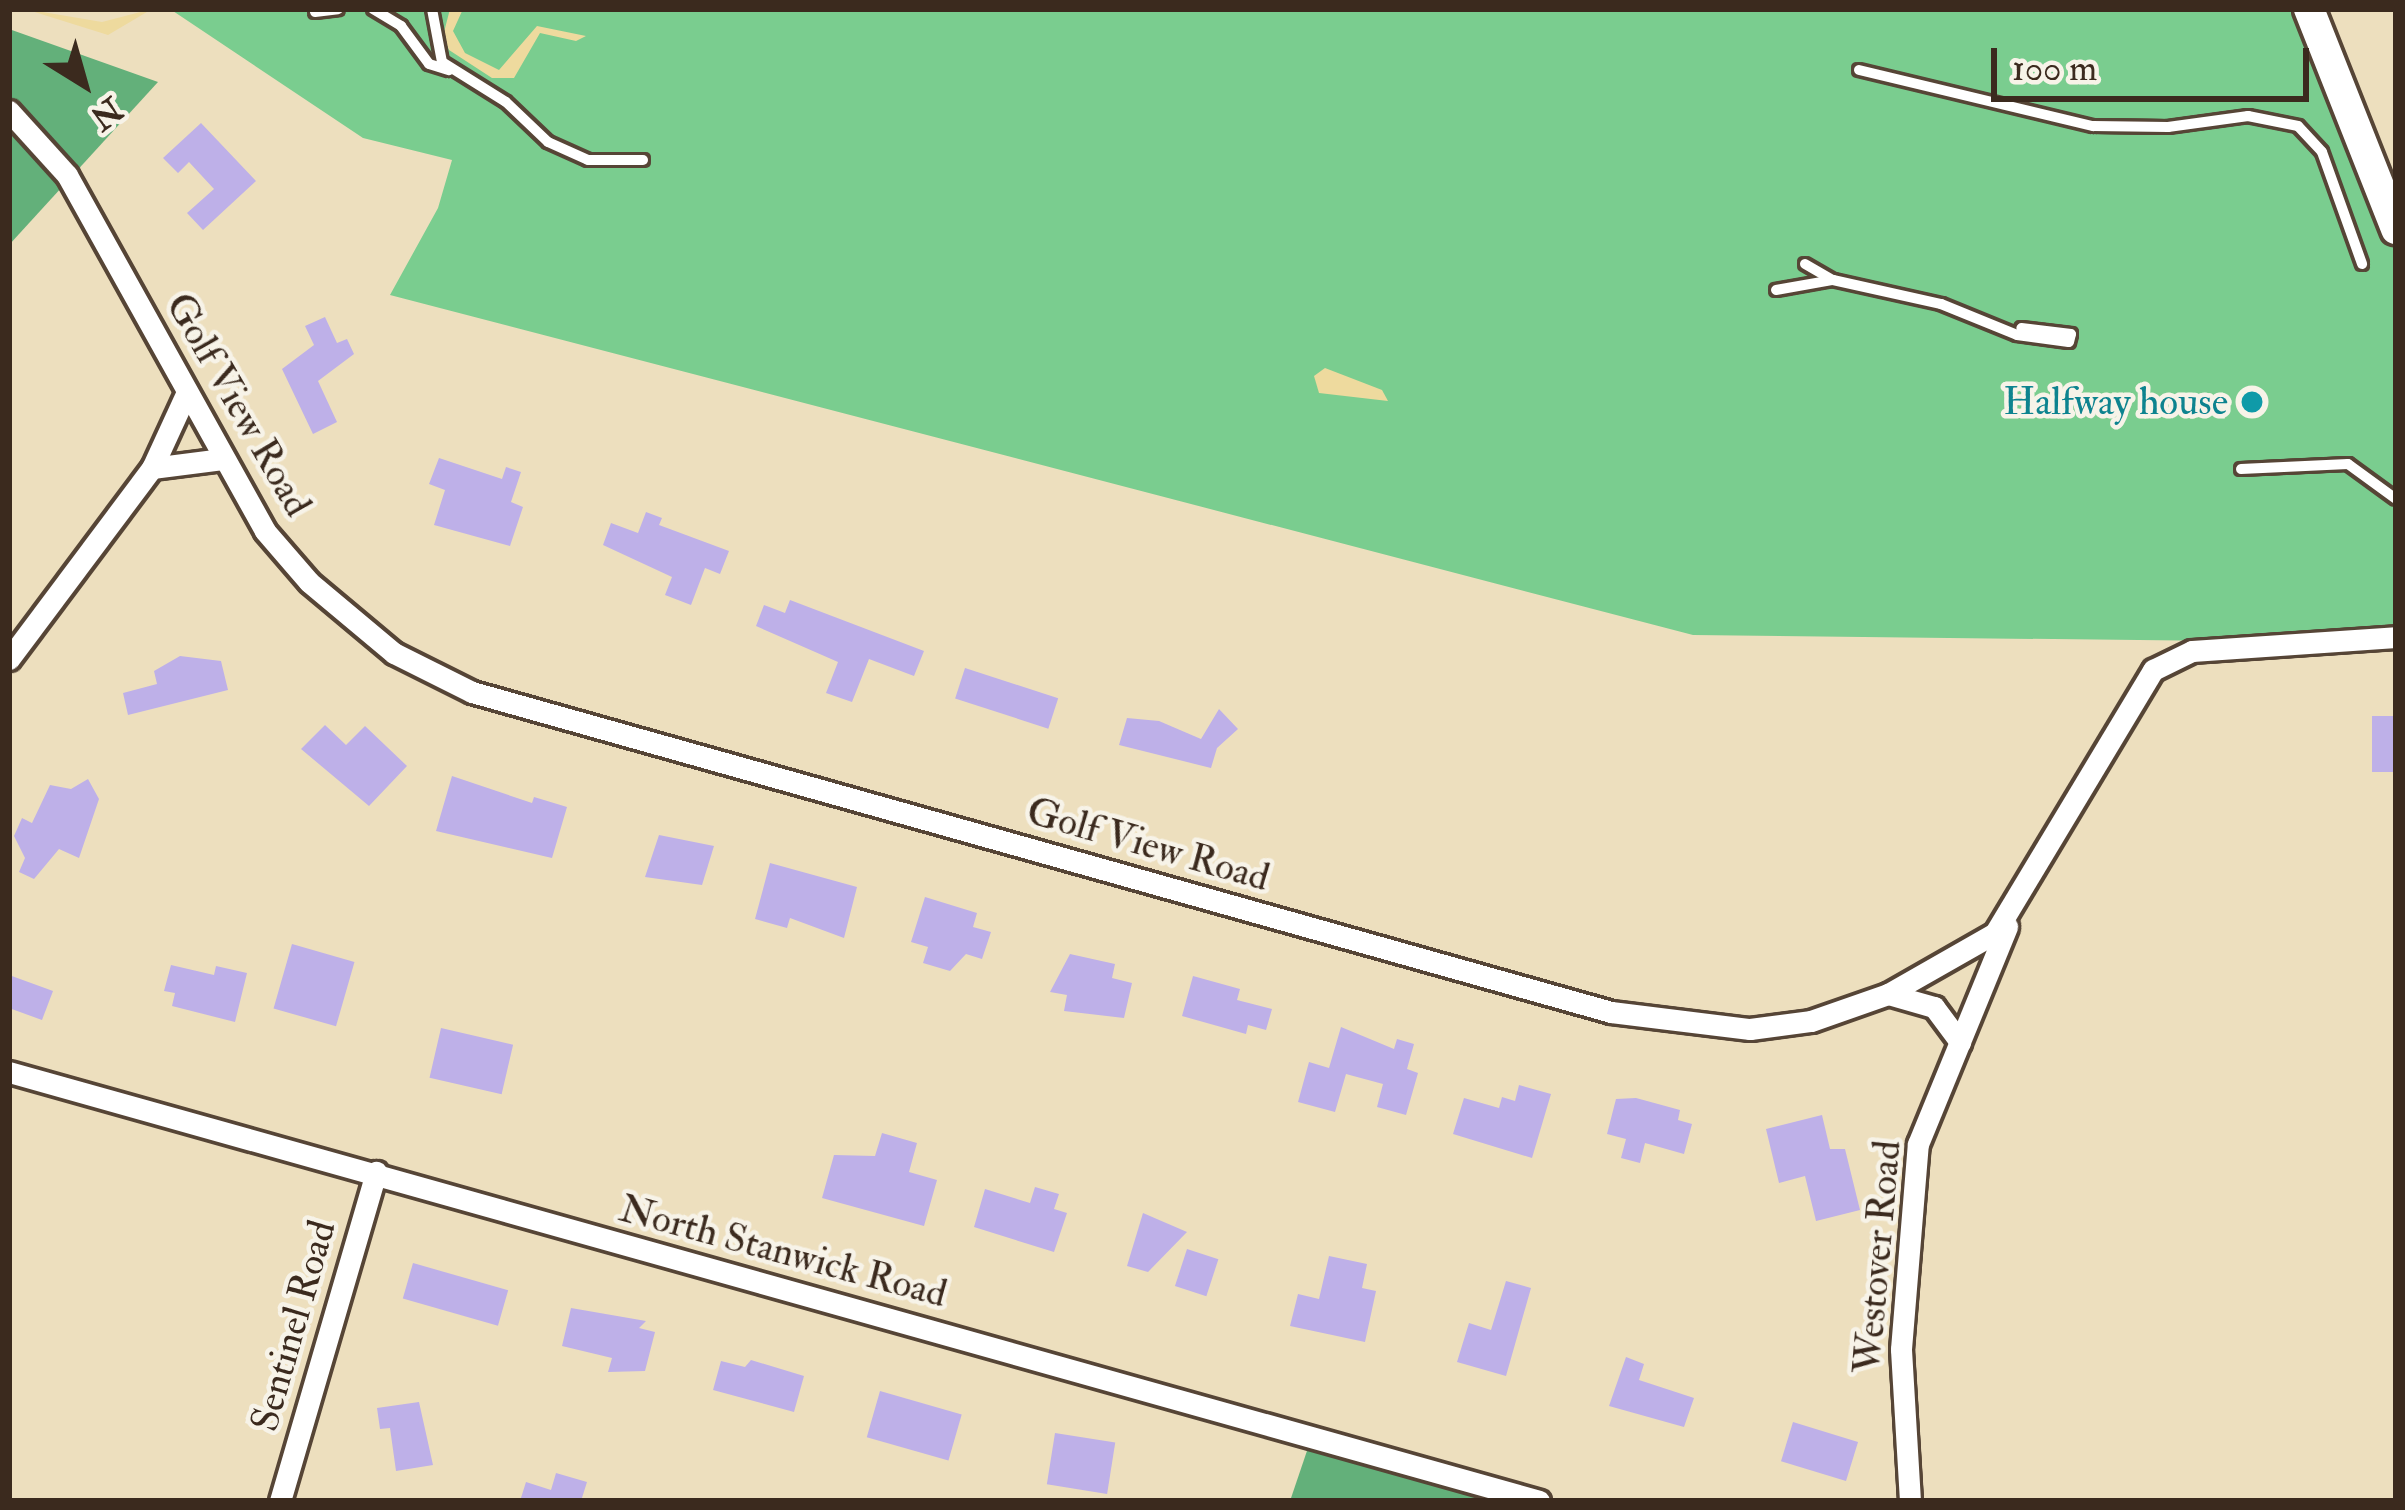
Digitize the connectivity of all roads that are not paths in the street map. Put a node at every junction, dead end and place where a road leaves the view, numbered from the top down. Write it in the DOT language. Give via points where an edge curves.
graph roads {
  1 [pos="338,9"];
  2 [pos="374,9"];
  3 [pos="432,9"];
  4 [pos="2309,9"];
  5 [pos="316,12"];
  6 [pos="449,70"];
  7 [pos="1859,70"];
  8 [pos="9,111"];
  9 [pos="643,160"];
  10 [pos="2396,229"];
  11 [pos="1805,264"];
  12 [pos="2362,264"];
  13 [pos="1833,280"];
  14 [pos="1775,290"];
  15 [pos="2021,328"];
  16 [pos="186,394"];
  17 [pos="222,459"];
  18 [pos="152,468"];
  19 [pos="2241,469"];
  20 [pos="2396,499"];
  21 [pos="2396,638"];
  22 [pos="9,658"];
  23 [pos="2021,893"];
  24 [pos="1888,994"];
  25 [pos="1960,1042"];
  26 [pos="9,1072"];
  27 [pos="376,1172"];
  28 [pos="280,1501"];
  29 [pos="1539,1501"];
  30 [pos="1910,1501"];
  1 -- 5 [label="lane"];
  2 -- 6 [label="lane" via="401,26 429,64"];
  3 -- 6 [label="lane" via="436,49"];
  4 -- 10 [label="main road"];
  6 -- 9 [label="lane" via="506,103 566,156"];
  7 -- 12 [label="lane" via="2093,126 2248,116 2299,126 2322,152"];
  8 -- 16 [label="street, Golf View Road" via="68,175"];
  11 -- 13 [label="lane"];
  13 -- 14 [label="lane"];
  13 -- 15 [label="lane" via="1941,304 2017,335 2069,342 2071,334"];
  16 -- 17 [label="street, Golf View Road"];
  16 -- 18 [label="street"];
  17 -- 18 [label="street"];
  17 -- 24 [label="street, Golf View Road" via="265,531 309,581 394,653 472,692 1611,1012 1750,1029 1811,1021"];
  18 -- 22 [label="street"];
  19 -- 20 [label="lane" via="2348,464"];
  21 -- 23 [label="street, Golf View Road" via="2222,647 2153,670"];
  23 -- 24 [label="street, Golf View Road" via="1995,933"];
  23 -- 25 [label="street, Westover Road"];
  24 -- 25 [label="street" via="1934,1007"];
  25 -- 30 [label="street, Westover Road" via="1918,1144 1911,1199 1901,1349"];
  26 -- 27 [label="street, North Stanwick Road"];
  27 -- 28 [label="street, Sentinel Road"];
  27 -- 29 [label="street, North Stanwick Road"];
}
